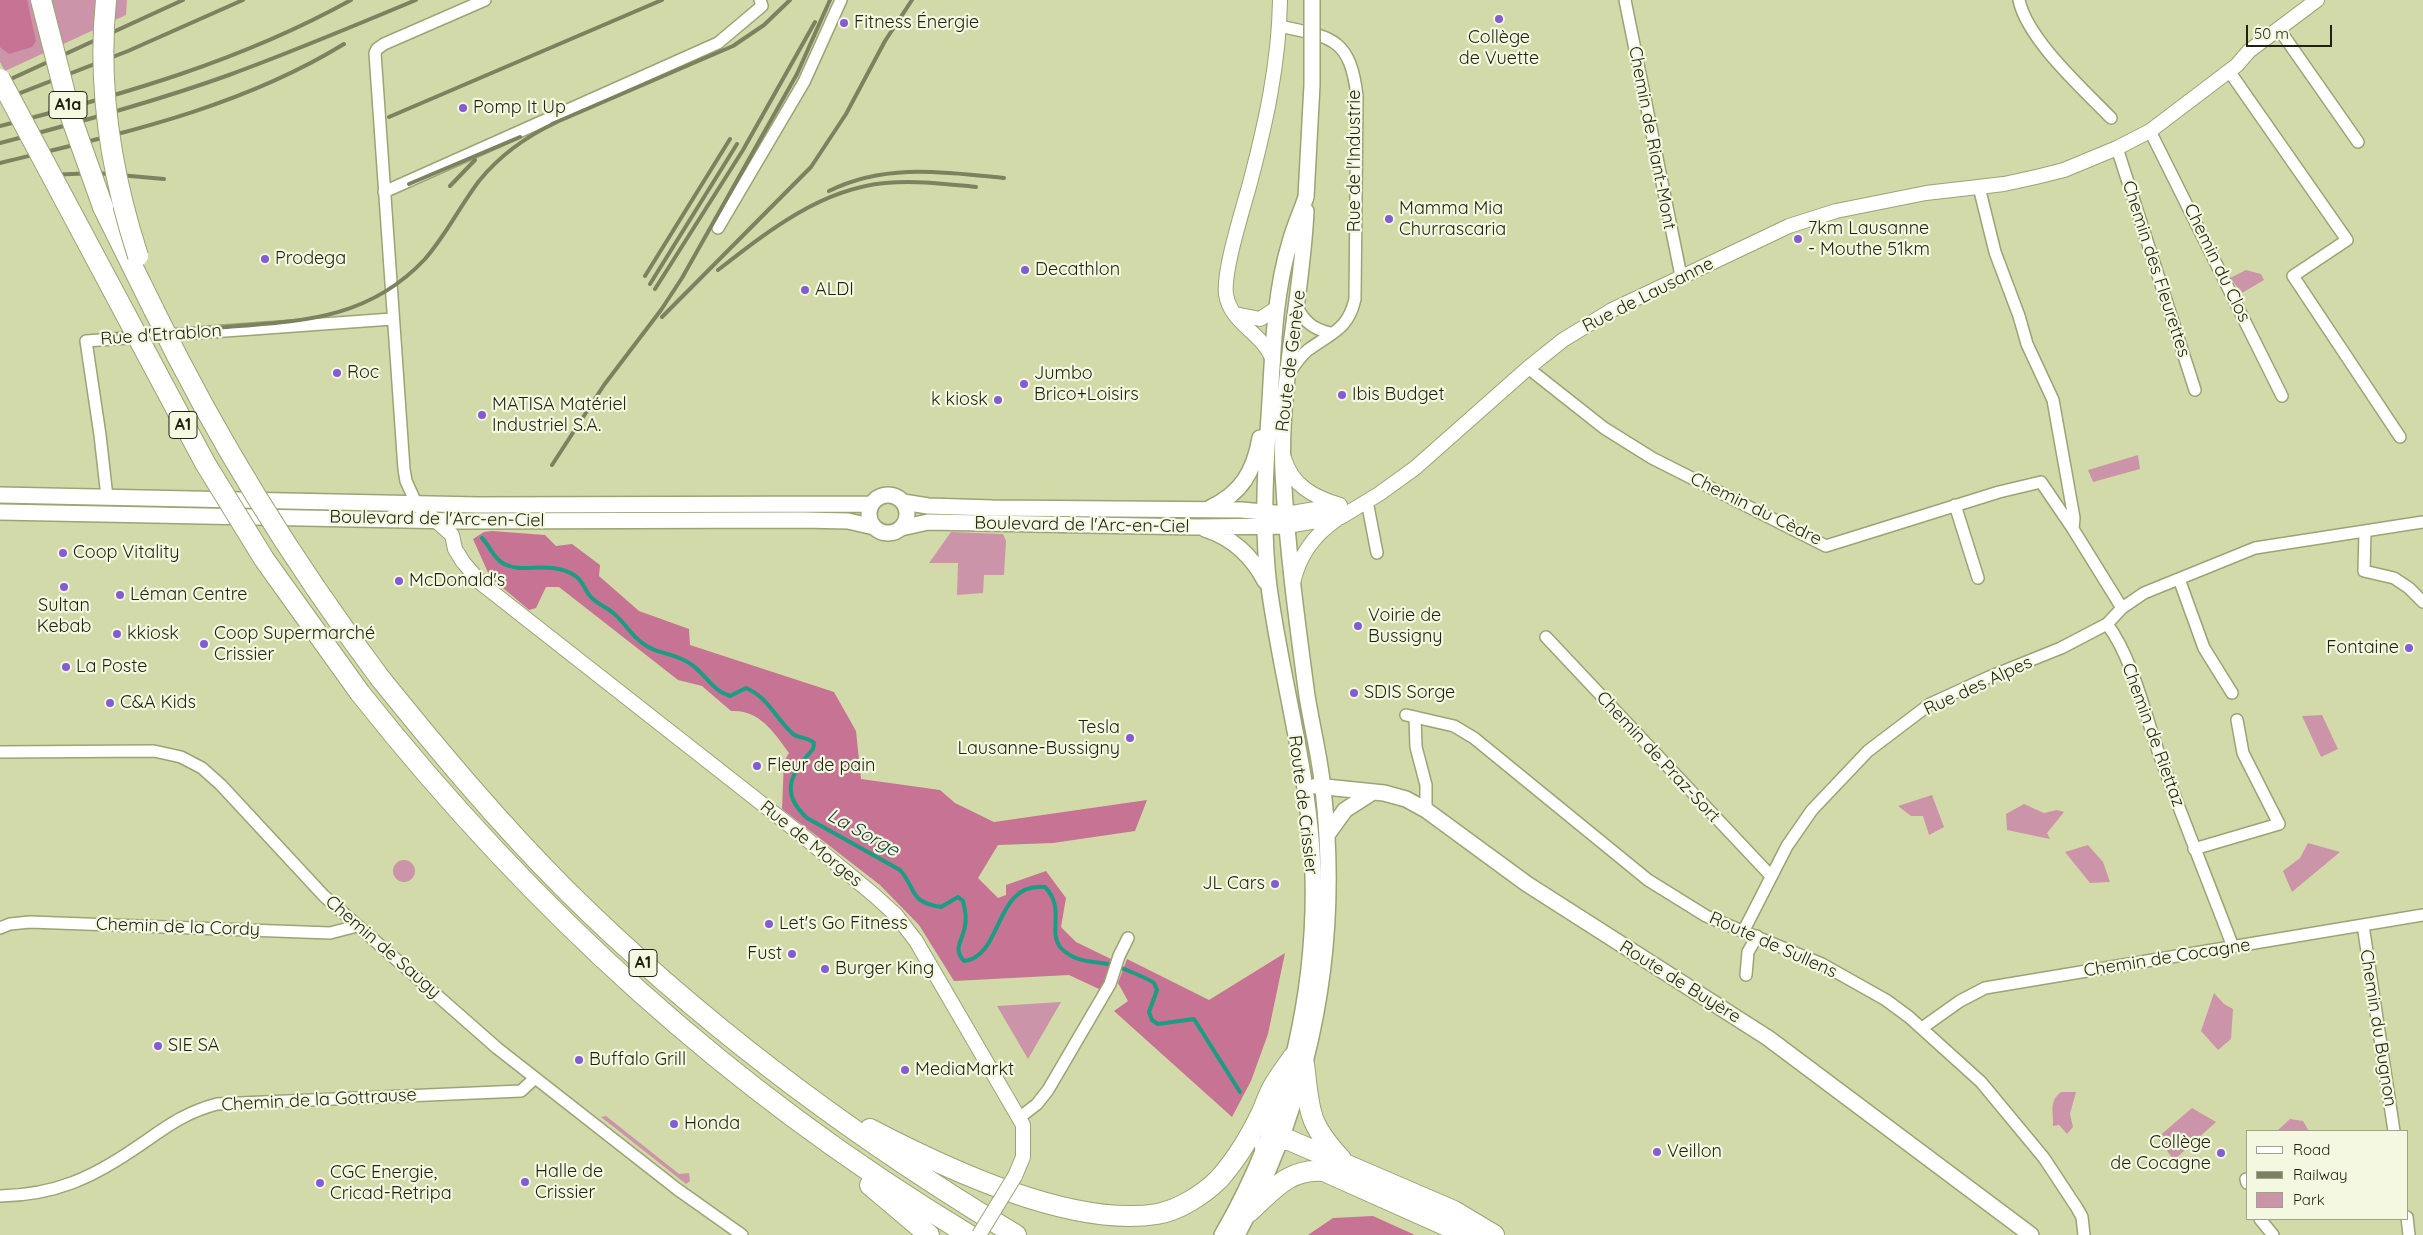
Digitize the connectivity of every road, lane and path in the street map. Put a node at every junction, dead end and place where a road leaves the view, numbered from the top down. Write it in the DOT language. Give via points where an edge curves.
graph roads {
  1 [pos="41,0"];
  2 [pos="106,0"];
  3 [pos="485,0"];
  4 [pos="760,0"];
  5 [pos="841,0"];
  6 [pos="1280,0"];
  7 [pos="1312,0"];
  8 [pos="1625,0"];
  9 [pos="2019,0"];
  10 [pos="2317,0"];
  11 [pos="1279,26"];
  12 [pos="2279,29"];
  13 [pos="2229,71"];
  14 [pos="0,79"];
  15 [pos="0,95"];
  16 [pos="2111,118"];
  17 [pos="2150,131"];
  18 [pos="34,141"];
  19 [pos="2358,142"];
  20 [pos="2117,148"];
  21 [pos="1979,187"];
  22 [pos="384,192"];
  23 [pos="1306,197"];
  24 [pos="718,228"];
  25 [pos="1681,276"];
  26 [pos="1297,307"];
  27 [pos="1277,308"];
  28 [pos="154,310"];
  29 [pos="1235,314"];
  30 [pos="392,319"];
  31 [pos="1330,334"];
  32 [pos="1273,362"];
  33 [pos="1528,368"];
  34 [pos="1279,378"];
  35 [pos="2195,390"];
  36 [pos="2282,396"];
  37 [pos="2400,437"];
  38 [pos="1282,450"];
  39 [pos="0,495"];
  40 [pos="107,497"];
  41 [pos="903,502"];
  42 [pos="1367,502"];
  43 [pos="416,503"];
  44 [pos="871,504"];
  45 [pos="478,505"];
  46 [pos="1955,505"];
  47 [pos="1206,510"];
  48 [pos="1340,511"];
  49 [pos="0,512"];
  50 [pos="389,519"];
  51 [pos="432,519"];
  52 [pos="1264,519"];
  53 [pos="1286,520"];
  54 [pos="2423,522"];
  55 [pos="874,527"];
  56 [pos="1197,527"];
  57 [pos="454,528"];
  58 [pos="900,528"];
  59 [pos="2073,529"];
  60 [pos="2365,532"];
  61 [pos="1377,553"];
  62 [pos="1978,578"];
  63 [pos="2179,579"];
  64 [pos="1292,585"];
  65 [pos="1269,589"];
  66 [pos="2423,602"];
  67 [pos="2122,608"];
  68 [pos="2107,624"];
  69 [pos="1546,637"];
  70 [pos="2232,693"];
  71 [pos="2237,720"];
  72 [pos="0,752"];
  73 [pos="1304,786"];
  74 [pos="1323,787"];
  75 [pos="1373,792"];
  76 [pos="1426,810"];
  77 [pos="1327,835"];
  78 [pos="2194,849"];
  79 [pos="1771,876"];
  80 [pos="2423,915"];
  81 [pos="2363,925"];
  82 [pos="356,926"];
  83 [pos="0,928"];
  84 [pos="1743,932"];
  85 [pos="1757,936"];
  86 [pos="1128,938"];
  87 [pos="2232,947"];
  88 [pos="1746,975"];
  89 [pos="1922,1028"];
  90 [pos="1299,1060"];
  91 [pos="535,1078"];
  92 [pos="804,1095"];
  93 [pos="784,1110"];
  94 [pos="1019,1118"];
  95 [pos="2394,1130"];
  96 [pos="1273,1143"];
  97 [pos="1342,1161"];
  98 [pos="0,1196"];
  99 [pos="1249,1212"];
  100 [pos="2261,1220"];
  101 [pos="2407,1220"];
  102 [pos="742,1235"];
  103 [pos="928,1235"];
  104 [pos="969,1235"];
  105 [pos="979,1235"];
  106 [pos="1016,1235"];
  107 [pos="1222,1235"];
  108 [pos="1237,1235"];
  109 [pos="1467,1235"];
  110 [pos="1494,1235"];
  111 [pos="2031,1235"];
  112 [pos="2084,1235"];
  113 [pos="2274,1235"];
  114 [pos="2409,1235"];
  1 -- 28 [label="highway, A1a, bridge" via="62,87 90,175"];
  2 -- 28 [label="highway, A1, bridge" via="103,76 109,138 121,198"];
  3 -- 22 [label="street" via="377,49"];
  4 -- 22 [label="street" via="762,6 718,43"];
  5 -- 24 [label="street" via="804,82"];
  6 -- 11 [label="street"];
  7 -- 23 [label="main road, Route de Genève, bridge" via="1312,85"];
  8 -- 25 [label="street, Chemin de Riant-Mont"];
  9 -- 16 [label="street" via="2026,24"];
  10 -- 12 [label="street, Rue de Lausanne"];
  11 -- 29 [label="street" via="1271,97 1226,288 1228,302"];
  11 -- 31 [label="street, Rue de l'Industrie" via="1330,39 1344,52 1354,72 1357,96 1355,299 1349,320"];
  12 -- 13 [label="street, Rue de Lausanne"];
  12 -- 19 [label="street"];
  13 -- 17 [label="street, Rue de Lausanne"];
  13 -- 37 [label="street" via="2347,240 2293,276"];
  14 -- 18 [label="highway, A1, bridge"];
  15 -- 18 [label="highway, A1a, bridge"];
  17 -- 20 [label="street, Rue de Lausanne"];
  17 -- 36 [label="street, Chemin du Clos"];
  18 -- 93 [label="highway, A1, bridge" via="210,471 292,600 360,694 440,791 548,906 665,1014"];
  20 -- 21 [label="street, Rue de Lausanne" via="2064,170"];
  20 -- 35 [label="street, Chemin des Fleurettes"];
  21 -- 25 [label="street, Rue de Lausanne" via="1926,193 1836,211 1789,226"];
  21 -- 59 [label="street, Chemin du Cèdre" via="1995,252 2027,344 2053,400 2074,518"];
  22 -- 30 [label="street"];
  23 -- 26 [label="main road, Route de Genève" via="1304,254"];
  23 -- 27 [label="main road, Route de Genève" via="1289,244"];
  25 -- 33 [label="street, Rue de Lausanne" via="1612,310 1563,340"];
  26 -- 31 [label="street" via="1311,326"];
  26 -- 34 [label="main road, Route de Genève"];
  27 -- 29 [label="street" via="1260,319"];
  27 -- 32 [label="main road, Route de Genève"];
  28 -- 92 [label="highway, A1, bridge" via="256,498 313,586 380,678 459,775 565,889 681,996"];
  29 -- 32 [label="street" via="1264,343"];
  30 -- 40 [label="street, Rue d'Etrablon" via="86,340"];
  30 -- 43 [label="street" via="404,468"];
  31 -- 34 [label="street, Rue de l'Industrie"];
  32 -- 34 [label="main road, Route de Genève"];
  33 -- 42 [label="street, Rue de Lausanne" via="1415,468"];
  33 -- 46 [label="street, Chemin du Cèdre" via="1604,428 1652,458 1826,546"];
  34 -- 38 [label="main road, Route de Genève"];
  34 -- 47 [label="main road" via="1251,473 1232,496"];
  34 -- 52 [label="main road, Route de Genève"];
  38 -- 48 [label="street" via="1289,471 1304,489"];
  38 -- 53 [label="main road, Route de Genève"];
  39 -- 40 [label="main road, Boulevard de l'Arc-en-Ciel"];
  40 -- 43 [label="main road, Boulevard de l'Arc-en-Ciel"];
  41 -- 44 [label="main road" via="885,494"];
  41 -- 47 [label="main road, Boulevard de l'Arc-en-Ciel" via="992,508"];
  41 -- 58 [label="main road" via="907,515"];
  42 -- 48 [label="street, Rue de Lausanne"];
  42 -- 61 [label="street"];
  43 -- 45 [label="main road, Boulevard de l'Arc-en-Ciel"];
  43 -- 50 [label="street"];
  43 -- 51 [label="street"];
  44 -- 45 [label="main road, Boulevard de l'Arc-en-Ciel"];
  44 -- 55 [label="main road" via="868,516"];
  45 -- 57 [label="street"];
  46 -- 59 [label="street, Chemin du Cèdre" via="2041,482"];
  46 -- 62 [label="street"];
  47 -- 52 [label="main road, Boulevard de l'Arc-en-Ciel"];
  48 -- 53 [label="street, Rue de Lausanne"];
  48 -- 64 [label="street" via="1309,545"];
  49 -- 50 [label="main road, Boulevard de l'Arc-en-Ciel"];
  50 -- 51 [label="main road, Boulevard de l'Arc-en-Ciel"];
  51 -- 57 [label="main road, Boulevard de l'Arc-en-Ciel"];
  52 -- 53 [label="main road, Rue de Lausanne"];
  52 -- 56 [label="main road, Boulevard de l'Arc-en-Ciel"];
  52 -- 65 [label="main road, Route de Crissier"];
  53 -- 64 [label="main road, Route de Crissier"];
  54 -- 60 [label="street, Rue des Alpes"];
  55 -- 57 [label="main road, Boulevard de l'Arc-en-Ciel" via="848,521 803,520"];
  55 -- 58 [label="main road" via="887,533"];
  56 -- 58 [label="main road, Boulevard de l'Arc-en-Ciel" via="928,522"];
  56 -- 65 [label="main road" via="1224,537 1246,553"];
  57 -- 94 [label="street, Rue de Morges" via="456,549 482,584 798,832 896,915 916,941"];
  59 -- 67 [label="street, Chemin du Cèdre"];
  60 -- 63 [label="street, Rue des Alpes" via="2255,548"];
  60 -- 66 [label="street" via="2364,571 2394,578"];
  63 -- 67 [label="street, Rue des Alpes" via="2144,593"];
  63 -- 70 [label="street" via="2204,648"];
  64 -- 74 [label="main road, Route de Crissier"];
  65 -- 73 [label="main road, Route de Crissier"];
  67 -- 68 [label="street, Rue des Alpes"];
  68 -- 78 [label="street, Chemin de Riettaz" via="2130,672"];
  68 -- 79 [label="street, Rue des Alpes" via="2060,648 1930,704 1868,751 1840,778 1812,810"];
  69 -- 79 [label="street, Chemin de Praz-Sort"];
  71 -- 78 [label="street" via="2243,753 2279,824"];
  72 -- 82 [label="street, Chemin de Saugy" via="154,751 172,754 195,764 221,785 293,865"];
  73 -- 74 [label="main road, Route de Buyère"];
  73 -- 90 [label="main road, Route de Crissier" via="1312,852 1312,919"];
  74 -- 75 [label="main road, Route de Buyère"];
  74 -- 77 [label="main road, Route de Crissier"];
  75 -- 76 [label="main road, Route de Buyère" via="1406,799"];
  75 -- 77 [label="main road" via="1345,810"];
  76 -- 84 [label="street, Route de Sullens" via="1426,785 1411,716 1454,726 1474,738 1648,880 1706,916"];
  76 -- 111 [label="main road, Route de Buyère" via="1527,884 1768,1038"];
  77 -- 90 [label="main road, Route de Crissier" via="1328,903 1322,988"];
  78 -- 87 [label="street, Chemin de Riettaz"];
  79 -- 84 [label="street, Rue des Alpes"];
  80 -- 81 [label="street, Chemin de Cocagne"];
  81 -- 87 [label="street, Chemin de Cocagne"];
  81 -- 95 [label="street, Chemin du Bugnon"];
  82 -- 83 [label="street, Chemin de la Cordy" via="330,933 30,922"];
  82 -- 91 [label="street, Chemin de Saugy"];
  84 -- 85 [label="street, Route de Sullens"];
  85 -- 88 [label="street" via="1748,952"];
  85 -- 89 [label="street, Route de Sullens" via="1822,964 1886,1000"];
  86 -- 94 [label="street" via="1110,984 1044,1097"];
  87 -- 89 [label="street, Chemin de Cocagne" via="1985,988"];
  89 -- 112 [label="street, Route de Sullens" via="1981,1082 2044,1158 2082,1217"];
  90 -- 92 [label="highway" via="1273,1086 1247,1139 1219,1179 1178,1207 1142,1216 1103,1214 1017,1193 916,1152"];
  90 -- 96 [label="main road, Route de Crissier"];
  90 -- 97 [label="highway" via="1314,1125"];
  91 -- 98 [label="street, Chemin de la Gottrause" via="521,1092 217,1104 176,1119 104,1168 68,1186 37,1194"];
  91 -- 102 [label="street, Chemin de Saugy" via="681,1192"];
  92 -- 106 [label="highway, A1" via="891,1156"];
  93 -- 103 [label="highway"];
  93 -- 104 [label="highway, A1"];
  94 -- 105 [label="street, Rue de Morges, bridge" via="1024,1131 1023,1157"];
  96 -- 97 [label="highway"];
  96 -- 99 [label="main road, Route de Crissier"];
  96 -- 107 [label="main road, Route de Crissier"];
  97 -- 110 [label="highway" via="1454,1211"];
  99 -- 108 [label="main road, Route de Crissier"];
  99 -- 109 [label="highway" via="1291,1175 1324,1171"];
  100 -- 113 [label="street"];
  101 -- 114 [label="street"];
}
